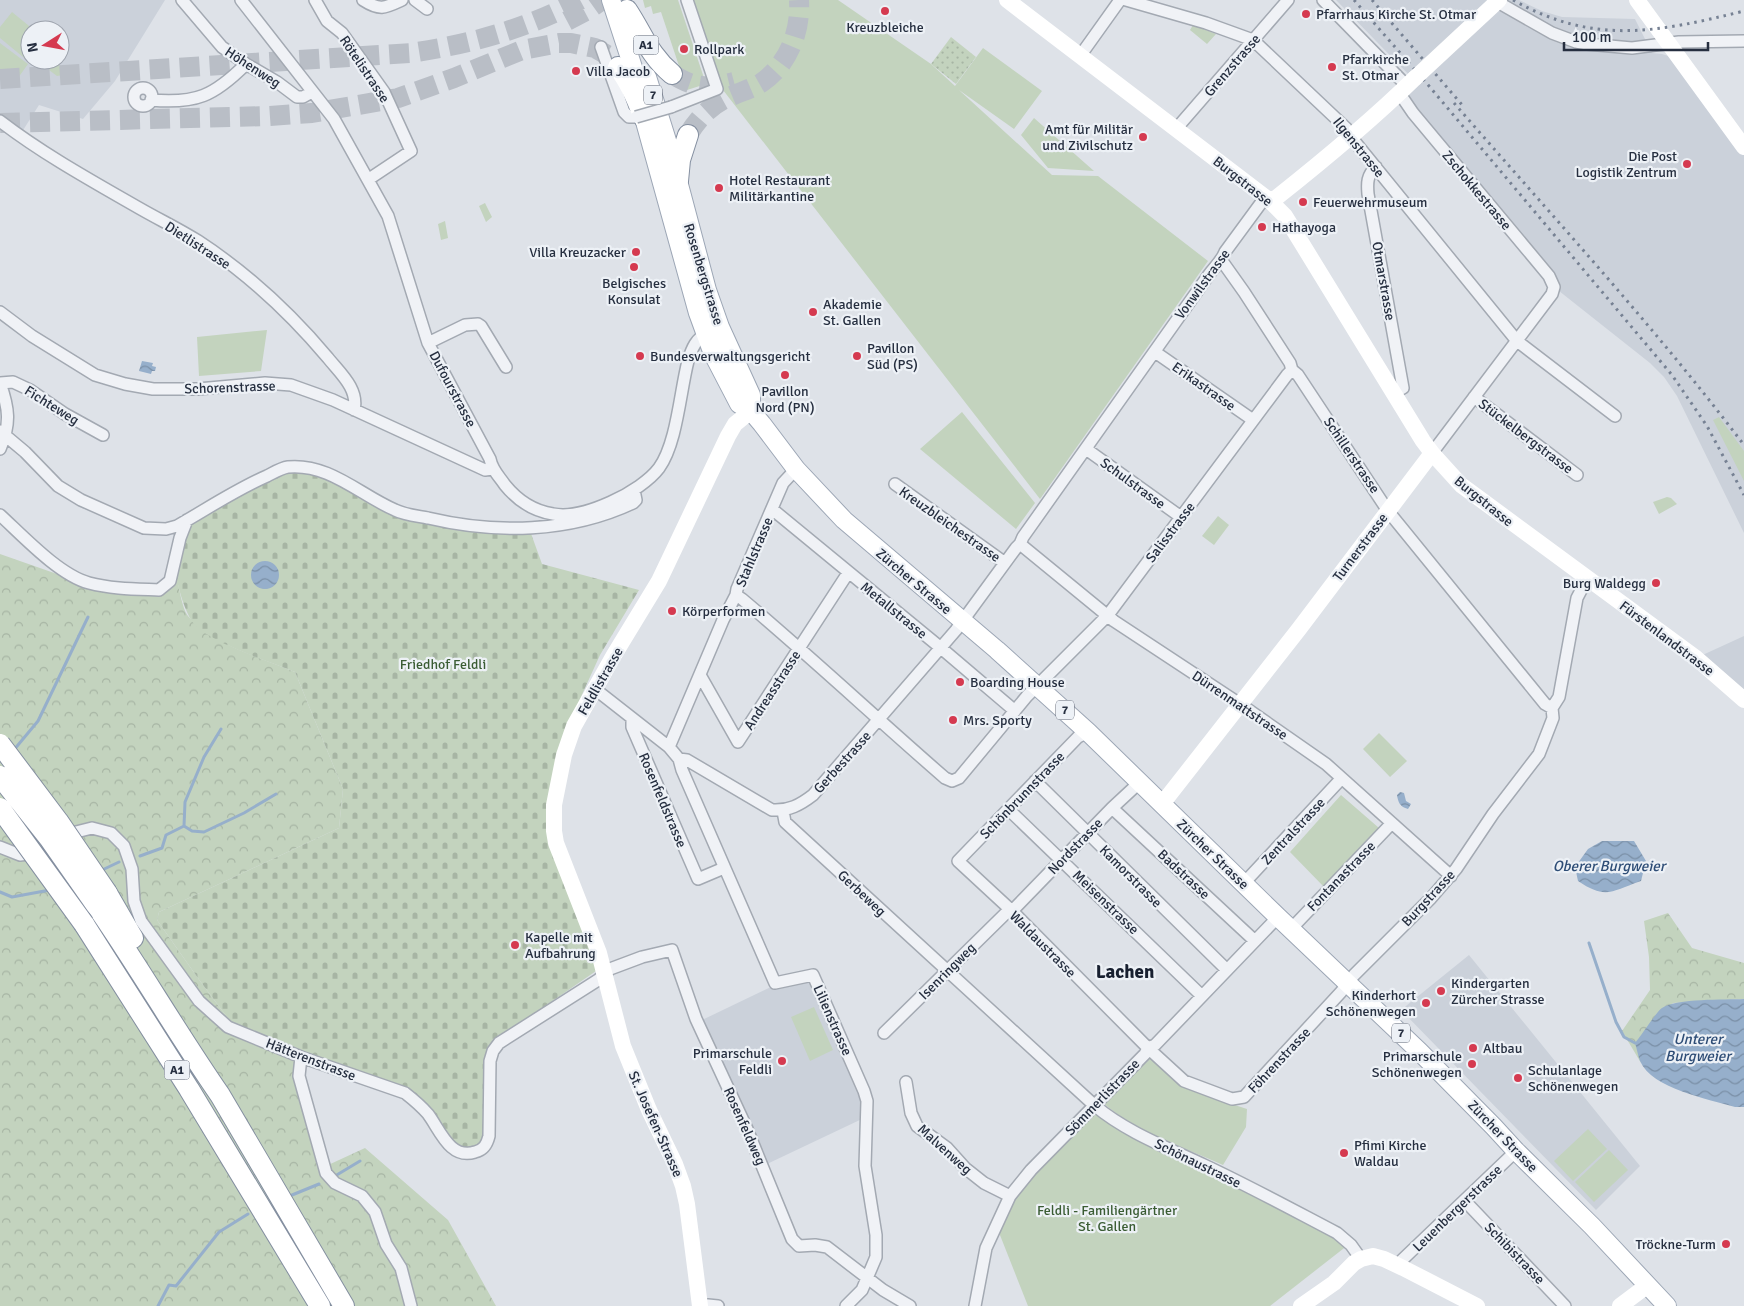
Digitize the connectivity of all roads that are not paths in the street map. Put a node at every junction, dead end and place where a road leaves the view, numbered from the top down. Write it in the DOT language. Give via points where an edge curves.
graph roads {
  1 [pos="182,0"];
  2 [pos="241,0"];
  3 [pos="315,0"];
  4 [pos="363,0"];
  5 [pos="402,0"];
  6 [pos="415,0"];
  7 [pos="687,0"];
  8 [pos="1007,0"];
  9 [pos="1120,0"];
  10 [pos="1126,0"];
  11 [pos="1288,0"];
  12 [pos="1324,0"];
  13 [pos="1494,0"];
  14 [pos="1499,0"];
  15 [pos="1637,0"];
  16 [pos="621,3"];
  17 [pos="427,10"];
  18 [pos="1253,40"];
  19 [pos="1744,40"];
  20 [pos="1668,42"];
  21 [pos="601,47"];
  22 [pos="1080,56"];
  23 [pos="246,64"];
  24 [pos="618,67"];
  25 [pos="672,74"];
  26 [pos="1407,86"];
  27 [pos="312,92"];
  28 [pos="151,100"];
  29 [pos="638,117"];
  30 [pos="0,121"];
  31 [pos="1176,129"];
  32 [pos="688,135"];
  33 [pos="1351,136"];
  34 [pos="1744,147"];
  35 [pos="1376,167"];
  36 [pos="369,180"];
  37 [pos="678,181"];
  38 [pos="1269,200"];
  39 [pos="1222,261"];
  40 [pos="1554,287"];
  41 [pos="0,312"];
  42 [pos="713,331"];
  43 [pos="1517,341"];
  44 [pos="428,342"];
  45 [pos="1155,352"];
  46 [pos="506,366"];
  47 [pos="1292,370"];
  48 [pos="0,383"];
  49 [pos="1394,393"];
  50 [pos="1474,397"];
  51 [pos="354,410"];
  52 [pos="751,411"];
  53 [pos="1615,416"];
  54 [pos="1252,420"];
  55 [pos="3,434"];
  56 [pos="103,436"];
  57 [pos="0,449"];
  58 [pos="1086,450"];
  59 [pos="1432,453"];
  60 [pos="492,469"];
  61 [pos="796,469"];
  62 [pos="1577,474"];
  63 [pos="895,484"];
  64 [pos="634,490"];
  65 [pos="772,509"];
  66 [pos="1388,511"];
  67 [pos="0,516"];
  68 [pos="1181,517"];
  69 [pos="187,520"];
  70 [pos="1020,544"];
  71 [pos="1005,563"];
  72 [pos="848,573"];
  73 [pos="1587,579"];
  74 [pos="736,595"];
  75 [pos="1108,616"];
  76 [pos="963,622"];
  77 [pos="800,648"];
  78 [pos="942,648"];
  79 [pos="700,675"];
  80 [pos="1038,686"];
  81 [pos="595,689"];
  82 [pos="1744,700"];
  83 [pos="1240,704"];
  84 [pos="1552,708"];
  85 [pos="1014,711"];
  86 [pos="632,720"];
  87 [pos="879,720"];
  88 [pos="1088,732"];
  89 [pos="0,744"];
  90 [pos="668,747"];
  91 [pos="679,759"];
  92 [pos="0,776"];
  93 [pos="1341,779"];
  94 [pos="1035,781"];
  95 [pos="1140,782"];
  96 [pos="1162,804"];
  97 [pos="0,808"];
  98 [pos="1112,808"];
  99 [pos="1008,809"];
  100 [pos="783,811"];
  101 [pos="1391,824"];
  102 [pos="1087,833"];
  103 [pos="0,847"];
  104 [pos="1062,860"];
  105 [pos="958,861"];
  106 [pos="724,868"];
  107 [pos="1451,876"];
  108 [pos="1244,883"];
  109 [pos="101,899"];
  110 [pos="1012,912"];
  111 [pos="1285,923"];
  112 [pos="1255,941"];
  113 [pos="1227,970"];
  114 [pos="947,971"];
  115 [pos="604,974"];
  116 [pos="1348,984"];
  117 [pos="1202,996"];
  118 [pos="884,1033"];
  119 [pos="1148,1048"];
  120 [pos="301,1057"];
  121 [pos="906,1082"];
  122 [pos="1094,1105"];
  123 [pos="1516,1151"];
  124 [pos="1010,1196"];
  125 [pos="1465,1201"];
  126 [pos="1361,1259"];
  127 [pos="1399,1266"];
  128 [pos="867,1278"];
  129 [pos="1648,1285"];
  130 [pos="320,1306"];
  131 [pos="344,1306"];
  132 [pos="411,1306"];
  133 [pos="701,1306"];
  134 [pos="718,1306"];
  135 [pos="846,1306"];
  136 [pos="910,1306"];
  137 [pos="975,1306"];
  138 [pos="1300,1306"];
  139 [pos="1477,1306"];
  140 [pos="1565,1306"];
  141 [pos="1620,1306"];
  142 [pos="1668,1306"];
  1 -- 23 [label="street, Höhenweg" via="222,47"];
  2 -- 27 [label="street, Dufourstrasse"];
  3 -- 36 [label="street, Rötelistrasse" via="327,21 342,33 384,92 411,151"];
  4 -- 5 [label="street" via="380,8"];
  6 -- 17 [label="street"];
  7 -- 29 [label="street, bridge" via="717,89"];
  8 -- 22 [label="street, Burgstrasse"];
  9 -- 22 [label="street"];
  10 -- 18 [label="street, Ilgenstrasse"];
  11 -- 18 [label="street, Grenzstrasse"];
  12 -- 26 [label="street, Zschokkestrasse"];
  13 -- 20 [label="street" via="1552,33 1576,42 1632,48"];
  14 -- 26 [label="street, Vonwilstrasse, bridge"];
  15 -- 20 [label="street"];
  16 -- 25 [label="highway, A1" via="653,56"];
  16 -- 29 [label="main road, Rosenbergstrasse / 7" via="641,92"];
  16 -- 37 [label="main road, Rosenbergstrasse / 7"];
  18 -- 31 [label="street, Grenzstrasse"];
  18 -- 33 [label="street, Ilgenstrasse" via="1335,116"];
  19 -- 20 [label="street"];
  20 -- 34 [label="street"];
  21 -- 29 [label="street" via="626,116"];
  22 -- 31 [label="street, Burgstrasse"];
  23 -- 27 [label="street, Höhenweg" via="297,97"];
  23 -- 28 [label="street" via="224,86 193,100"];
  24 -- 29 [label="highway, A1" via="635,94"];
  26 -- 33 [label="street, Vonwilstrasse"];
  26 -- 40 [label="street, Zschokkestrasse" via="1412,112 1549,276"];
  27 -- 36 [label="street, Dufourstrasse" via="334,118"];
  29 -- 42 [label="main road, Rosenbergstrasse / 7" via="692,293"];
  30 -- 51 [label="street, Dietlistrasse" via="55,158 198,241 252,282 309,336 345,379 354,393"];
  31 -- 38 [label="street, Burgstrasse"];
  32 -- 37 [label="highway" via="680,160"];
  33 -- 35 [label="street, Ilgenstrasse"];
  33 -- 38 [label="street, Vonwilstrasse"];
  35 -- 43 [label="street, Ilgenstrasse"];
  35 -- 49 [label="street, Otmarstrasse" via="1367,184 1403,388"];
  36 -- 44 [label="street, Dufourstrasse" via="388,216"];
  37 -- 42 [label="main road, Rosenbergstrasse / 7"];
  38 -- 39 [label="street, Vonwilstrasse" via="1261,203 1225,252"];
  38 -- 49 [label="street, Burgstrasse" via="1285,216"];
  39 -- 45 [label="street, Vonwilstrasse" via="1215,266"];
  39 -- 47 [label="street, Schillerstrasse"];
  40 -- 43 [label="street, Turnerstrasse"];
  41 -- 51 [label="street, Schorenstrasse" via="70,361 125,384 182,389 265,383 291,385"];
  42 -- 52 [label="main road, Rosenbergstrasse / 7" via="751,395"];
  42 -- 64 [label="street, Dufourstrasse" via="700,337 688,361 668,452 653,475"];
  43 -- 50 [label="street, Turnerstrasse"];
  43 -- 53 [label="street, Ilgenstrasse"];
  44 -- 46 [label="street" via="465,325 478,324"];
  44 -- 60 [label="street, Dufourstrasse" via="490,459"];
  45 -- 54 [label="street, Erikastrasse"];
  45 -- 58 [label="street, Vonwilstrasse"];
  47 -- 54 [label="street, Salisstrasse"];
  47 -- 66 [label="street, Schillerstrasse"];
  48 -- 55 [label="street" via="8,414 8,428"];
  48 -- 56 [label="street, Fichteweg" via="13,382 30,390"];
  49 -- 59 [label="street, Burgstrasse"];
  50 -- 59 [label="street, Turnerstrasse"];
  50 -- 62 [label="street, Stückelbergstrasse"];
  51 -- 60 [label="street, Schorenstrasse" via="485,470"];
  52 -- 61 [label="main road, Zürcher Strasse / 7"];
  52 -- 81 [label="street, Feldlistrasse" via="735,424 728,436 660,581"];
  54 -- 68 [label="street, Salisstrasse"];
  55 -- 57 [label="street"];
  55 -- 69 [label="street" via="58,486 81,500 144,528 166,529"];
  58 -- 68 [label="street, Schulstrasse"];
  58 -- 70 [label="street, Vonwilstrasse"];
  59 -- 66 [label="street, Turnerstrasse"];
  59 -- 73 [label="street, Burgstrasse" via="1472,494"];
  60 -- 64 [label="street, Dufourstrasse" via="525,505 554,515 585,511"];
  61 -- 65 [label="street, Stahlstrasse" via="783,483"];
  61 -- 76 [label="main road, Zürcher Strasse / 7" via="844,520"];
  63 -- 71 [label="street, Kreuzbleichestrasse"];
  64 -- 69 [label="street" via="634,503 581,522 552,527 496,528 444,522 396,511 327,473 307,467 285,468 239,489"];
  65 -- 72 [label="street, Metallstrasse"];
  65 -- 74 [label="street, Stahlstrasse"];
  66 -- 83 [label="street, Turnerstrasse"];
  66 -- 84 [label="street, Schillerstrasse" via="1545,704"];
  67 -- 69 [label="street" via="42,554 88,583 159,590 170,581"];
  68 -- 75 [label="street, Salisstrasse"];
  70 -- 71 [label="street, Vonwilstrasse"];
  70 -- 75 [label="street, Dürrenmattstrasse"];
  71 -- 76 [label="street, Vonwilstrasse"];
  72 -- 77 [label="street, Andreasstrasse"];
  72 -- 78 [label="street, Metallstrasse"];
  73 -- 82 [label="street, Fürstenlandstrasse" via="1702,663"];
  73 -- 84 [label="street, Burgstrasse" via="1577,598 1559,697"];
  74 -- 77 [label="street"];
  74 -- 79 [label="street, Stahlstrasse"];
  75 -- 80 [label="street, Salisstrasse"];
  75 -- 83 [label="street, Dürrenmattstrasse"];
  76 -- 78 [label="street, Gerbestrasse"];
  76 -- 80 [label="main road, Zürcher Strasse / 7"];
  77 -- 79 [label="street, Andreasstrasse" via="738,742"];
  77 -- 87 [label="street"];
  78 -- 85 [label="street, Metallstrasse"];
  78 -- 87 [label="street, Gerbestrasse"];
  79 -- 90 [label="street, Stahlstrasse"];
  80 -- 85 [label="street, Salisstrasse"];
  80 -- 88 [label="main road, Zürcher Strasse / 7"];
  81 -- 86 [label="street"];
  81 -- 115 [label="street, Feldlistrasse" via="569,738 554,805 554,824 556,843 591,928"];
  83 -- 93 [label="street, Dürrenmattstrasse" via="1326,764"];
  83 -- 96 [label="street, Turnerstrasse"];
  84 -- 107 [label="street, Burgstrasse" via="1554,718 1539,754"];
  85 -- 87 [label="street, Salisstrasse" via="964,773 952,781"];
  86 -- 90 [label="street"];
  86 -- 106 [label="street, Rosenfeldstrasse" via="632,727 698,879"];
  87 -- 100 [label="street, Gerbestrasse" via="813,795"];
  88 -- 94 [label="street, Schönbrunnstrasse" via="1078,737"];
  88 -- 95 [label="main road, Zürcher Strasse / 7"];
  89 -- 109 [label="highway, A1, bridge" via="44,802"];
  90 -- 91 [label="street"];
  91 -- 100 [label="street" via="687,760 772,810"];
  91 -- 106 [label="street, Lilienstrasse"];
  92 -- 109 [label="highway, A1, bridge"];
  93 -- 101 [label="street, Dürrenmattstrasse"];
  93 -- 108 [label="street, Zentralstrasse"];
  94 -- 99 [label="street, Schönbrunnstrasse"];
  94 -- 102 [label="street, Kamorstrasse"];
  95 -- 96 [label="main road, Zürcher Strasse / 7"];
  95 -- 98 [label="street, Nordstrasse"];
  96 -- 108 [label="main road, Zürcher Strasse / 7"];
  97 -- 130 [label="highway, A1, bridge" via="84,924 159,1040"];
  98 -- 102 [label="street, Nordstrasse"];
  98 -- 112 [label="street, Badstrasse"];
  99 -- 104 [label="street, Meisenstrasse"];
  99 -- 105 [label="street, Schönbrunnstrasse"];
  100 -- 114 [label="street, Gerbeweg" via="785,822"];
  101 -- 107 [label="street, Dürrenmattstrasse"];
  101 -- 111 [label="street, Fontanastrasse"];
  102 -- 104 [label="street, Nordstrasse"];
  102 -- 113 [label="street, Kamorstrasse"];
  103 -- 120 [label="street, Hätterenstrasse" via="20,855 39,853 65,835 92,828 111,833 127,854 132,869 134,901 141,921 199,1001 228,1027"];
  104 -- 110 [label="street, Nordstrasse"];
  104 -- 117 [label="street, Meisenstrasse"];
  105 -- 110 [label="street, Waldaustrasse"];
  106 -- 128 [label="street, Lilienstrasse" via="775,983 813,975 864,1091 867,1101 865,1166 876,1235 876,1257"];
  107 -- 116 [label="street, Burgstrasse" via="1354,974"];
  108 -- 111 [label="main road, Zürcher Strasse / 7"];
  109 -- 131 [label="highway, A1" via="140,971 220,1095"];
  110 -- 114 [label="street, Isenringweg" via="1005,914"];
  110 -- 119 [label="street, Waldaustrasse"];
  111 -- 112 [label="street, Sömmerlistrasse"];
  111 -- 116 [label="main road, Zürcher Strasse / 7"];
  112 -- 113 [label="street, Sömmerlistrasse"];
  113 -- 117 [label="street, Sömmerlistrasse"];
  114 -- 118 [label="street, Isenringweg"];
  114 -- 122 [label="street, Schönaustrasse"];
  115 -- 120 [label="street, Hätterenstrasse" via="508,1036 493,1051 490,1060 489,1136 485,1146 474,1153 452,1148 429,1116 405,1093"];
  115 -- 128 [label="street, Rosenfeldweg" via="642,957 672,950 696,1019 747,1129 792,1240 799,1246 828,1247"];
  115 -- 133 [label="street, St. Josefen-Strasse" via="623,1046 683,1186"];
  116 -- 119 [label="street, Föhrenstrasse" via="1244,1098 1232,1099 1184,1081"];
  116 -- 123 [label="main road, Zürcher Strasse / 7" via="1420,1052"];
  117 -- 119 [label="street, Sömmerlistrasse" via="1155,1045"];
  119 -- 122 [label="street, Sömmerlistrasse"];
  120 -- 132 [label="street" via="299,1076 326,1174 335,1183 362,1196 376,1212 386,1244 401,1268"];
  121 -- 124 [label="street, Malvenweg" via="911,1113 917,1126 947,1148 984,1183"];
  122 -- 124 [label="street, Sömmerlistrasse"];
  122 -- 126 [label="street, Schönaustrasse" via="1113,1121 1143,1137 1337,1233"];
  123 -- 125 [label="street, Leuenbergerstrasse"];
  123 -- 129 [label="main road, Zürcher Strasse / 7"];
  124 -- 137 [label="street, Sömmerlistrasse" via="986,1248"];
  125 -- 127 [label="street, Leuenbergerstrasse"];
  125 -- 140 [label="street, Schibistrasse"];
  126 -- 127 [label="street" via="1372,1256"];
  126 -- 138 [label="street"];
  127 -- 139 [label="street"];
  128 -- 135 [label="street, Lilienstrasse" via="862,1290"];
  128 -- 136 [label="street, Rosenfeldweg"];
  129 -- 141 [label="street"];
  129 -- 142 [label="main road, Zürcher Strasse / 7"];
  133 -- 134 [label="street"];
}
